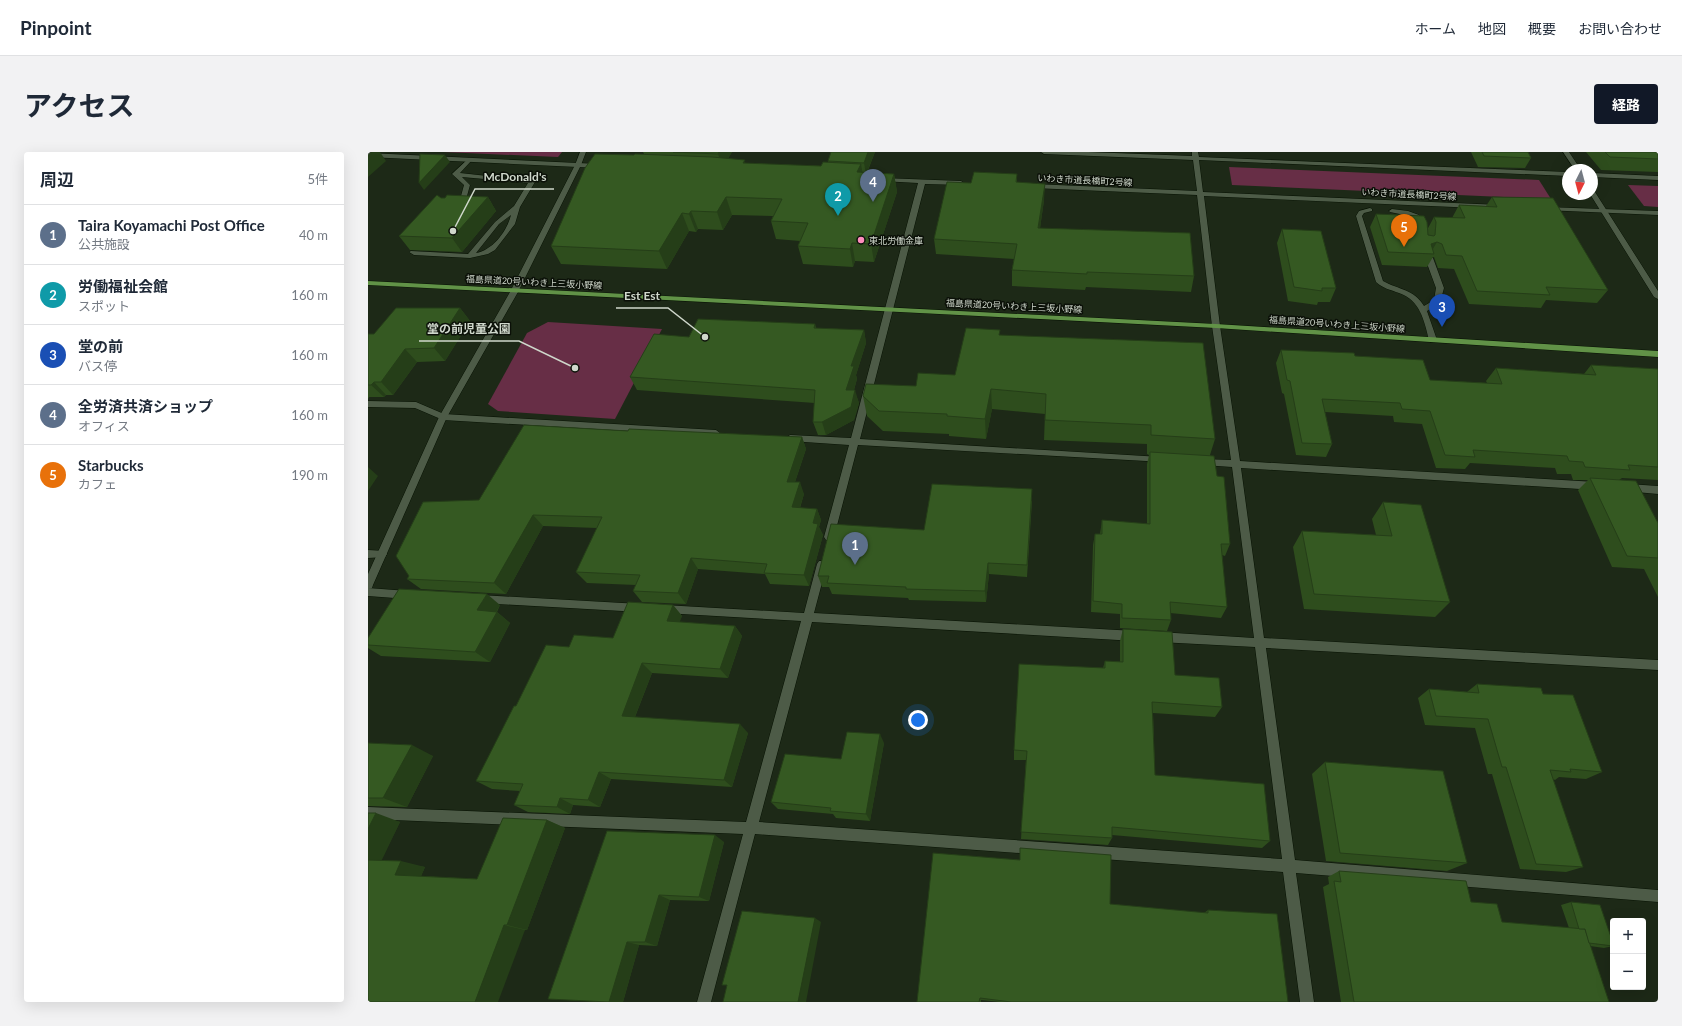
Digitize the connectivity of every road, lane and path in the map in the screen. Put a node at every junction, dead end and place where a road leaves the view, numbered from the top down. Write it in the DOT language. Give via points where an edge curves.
graph roads {
  1 [pos="583,152"];
  2 [pos="1044,152"];
  3 [pos="1566,152"];
  4 [pos="368,155"];
  5 [pos="1195,155"];
  6 [pos="469,160"];
  7 [pos="1574,164"];
  8 [pos="578,165"];
  9 [pos="610,167"];
  10 [pos="455,174"];
  11 [pos="1562,174"];
  12 [pos="1598,175"];
  13 [pos="1658,178"];
  14 [pos="875,179"];
  15 [pos="922,181"];
  16 [pos="970,184"];
  17 [pos="1025,186"];
  18 [pos="1200,194"];
  19 [pos="1597,200"];
  20 [pos="517,207"];
  21 [pos="1509,207"];
  22 [pos="1541,208"];
  23 [pos="452,209"];
  24 [pos="1370,210"];
  25 [pos="1392,211"];
  26 [pos="1605,211"];
  27 [pos="1658,213"];
  28 [pos="1425,234"];
  29 [pos="413,252"];
  30 [pos="470,256"];
  31 [pos="1429,258"];
  32 [pos="368,284"];
  33 [pos="514,292"];
  34 [pos="1658,297"];
  35 [pos="890,309"];
  36 [pos="1423,310"];
  37 [pos="1216,326"];
  38 [pos="1433,340"];
  39 [pos="1658,354"];
  40 [pos="368,404"];
  41 [pos="444,417"];
  42 [pos="728,434"];
  43 [pos="784,437"];
  44 [pos="855,442"];
  45 [pos="1173,460"];
  46 [pos="1196,462"];
  47 [pos="1236,464"];
  48 [pos="1602,487"];
  49 [pos="1618,488"];
  50 [pos="1658,490"];
  51 [pos="368,554"];
  52 [pos="382,554"];
  53 [pos="368,585"];
  54 [pos="368,592"];
  55 [pos="415,595"];
  56 [pos="470,598"];
  57 [pos="808,618"];
  58 [pos="1260,643"];
  59 [pos="1658,665"];
  60 [pos="368,813"];
  61 [pos="751,828"];
  62 [pos="1290,866"];
  63 [pos="1658,896"];
  64 [pos="704,1002"];
  65 [pos="1307,1002"];
  1 -- 8 [label="street"];
  2 -- 5 [label="street"];
  3 -- 7 [label="street"];
  4 -- 6 [label="street"];
  5 -- 11 [label="street"];
  5 -- 18 [label="street"];
  6 -- 8 [label="street"];
  6 -- 10 [label="street"];
  8 -- 9 [label="street"];
  8 -- 33 [label="street"];
  10 -- 20 [label="street" via="532,182"];
  10 -- 23 [label="street" via="467,185 464,196"];
  12 -- 13 [label="street"];
  14 -- 15 [label="street"];
  15 -- 16 [label="street"];
  15 -- 35 [label="street"];
  17 -- 18 [label="street, いわき市道長橋町2号線"];
  18 -- 21 [label="street, いわき市道長橋町2号線"];
  18 -- 37 [label="street"];
  19 -- 26 [label="street"];
  20 -- 30 [label="street" via="497,223"];
  20 -- 30 [label="street" via="512,224 493,249"];
  22 -- 26 [label="street"];
  24 -- 36 [label="street" via="1360,212 1359,216 1380,282 1391,289 1410,295"];
  25 -- 28 [label="street" via="1417,216"];
  26 -- 27 [label="street"];
  26 -- 34 [label="street"];
  29 -- 30 [label="street"];
  31 -- 36 [label="street" via="1440,288 1437,301"];
  32 -- 33 [label="main road, 福島県道20号いわき上三坂小野線"];
  33 -- 35 [label="main road, 福島県道20号いわき上三坂小野線"];
  33 -- 41 [label="street"];
  35 -- 37 [label="main road, 福島県道20号いわき上三坂小野線"];
  35 -- 44 [label="street"];
  36 -- 38 [label="street"];
  37 -- 38 [label="main road, 福島県道20号いわき上三坂小野線"];
  37 -- 47 [label="street"];
  38 -- 39 [label="main road, 福島県道20号いわき上三坂小野線"];
  40 -- 41 [label="street" via="416,404"];
  41 -- 42 [label="street"];
  41 -- 52 [label="street"];
  43 -- 44 [label="street"];
  44 -- 45 [label="street"];
  44 -- 57 [label="street"];
  46 -- 47 [label="street"];
  47 -- 48 [label="street"];
  47 -- 58 [label="street"];
  49 -- 50 [label="street"];
  51 -- 52 [label="street"];
  52 -- 53 [label="street"];
  54 -- 55 [label="street"];
  56 -- 57 [label="street"];
  57 -- 58 [label="street"];
  57 -- 61 [label="street"];
  58 -- 59 [label="street"];
  58 -- 62 [label="street"];
  60 -- 61 [label="street"];
  61 -- 62 [label="street"];
  61 -- 64 [label="street"];
  62 -- 63 [label="street"];
  62 -- 65 [label="street"];
}
